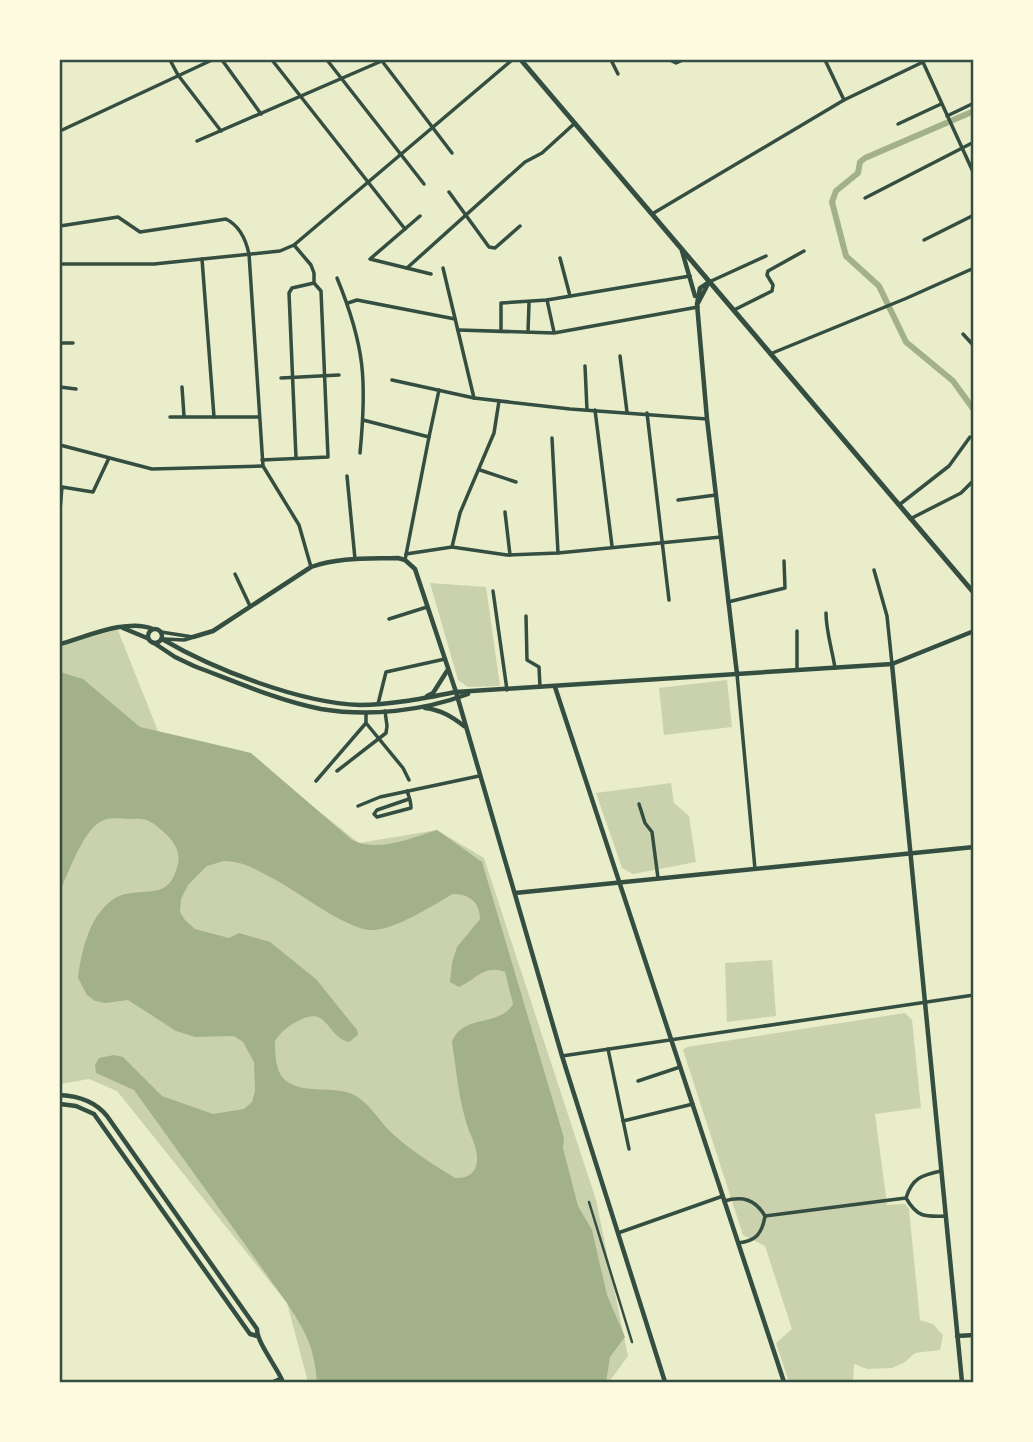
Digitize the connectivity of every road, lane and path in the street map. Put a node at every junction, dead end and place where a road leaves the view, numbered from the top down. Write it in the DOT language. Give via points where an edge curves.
graph roads {
  1 [pos="170,60"];
  2 [pos="212,60"];
  3 [pos="222,60"];
  4 [pos="272,60"];
  5 [pos="327,60"];
  6 [pos="382,60"];
  7 [pos="512,60"];
  8 [pos="521,60"];
  9 [pos="611,60"];
  10 [pos="670,60"];
  11 [pos="683,60"];
  12 [pos="825,60"];
  13 [pos="923,61"];
  14 [pos="618,74"];
  15 [pos="178,75"];
  16 [pos="341,78"];
  17 [pos="301,97"];
  18 [pos="844,100"];
  19 [pos="974,103"];
  20 [pos="942,104"];
  21 [pos="261,114"];
  22 [pos="947,117"];
  23 [pos="575,123"];
  24 [pos="898,124"];
  25 [pos="433,128"];
  26 [pos="60,131"];
  27 [pos="221,131"];
  28 [pos="197,141"];
  29 [pos="974,142"];
  30 [pos="961,148"];
  31 [pos="452,153"];
  32 [pos="402,155"];
  33 [pos="974,174"];
  34 [pos="368,183"];
  35 [pos="424,184"];
  36 [pos="449,192"];
  37 [pos="865,198"];
  38 [pos="652,214"];
  39 [pos="974,215"];
  40 [pos="420,216"];
  41 [pos="466,216"];
  42 [pos="60,226"];
  43 [pos="520,226"];
  44 [pos="405,229"];
  45 [pos="924,240"];
  46 [pos="294,245"];
  47 [pos="682,249"];
  48 [pos="804,251"];
  49 [pos="249,254"];
  50 [pos="766,256"];
  51 [pos="560,258"];
  52 [pos="202,259"];
  53 [pos="60,264"];
  54 [pos="407,268"];
  55 [pos="443,268"];
  56 [pos="974,268"];
  57 [pos="431,274"];
  58 [pos="690,276"];
  59 [pos="337,278"];
  60 [pos="709,282"];
  61 [pos="314,283"];
  62 [pos="570,296"];
  63 [pos="547,300"];
  64 [pos="529,302"];
  65 [pos="348,303"];
  66 [pos="697,306"];
  67 [pos="734,310"];
  68 [pos="455,319"];
  69 [pos="458,330"];
  70 [pos="501,331"];
  71 [pos="528,332"];
  72 [pos="554,333"];
  73 [pos="963,334"];
  74 [pos="60,343"];
  75 [pos="73,343"];
  76 [pos="974,346"];
  77 [pos="770,354"];
  78 [pos="620,356"];
  79 [pos="585,366"];
  80 [pos="325,376"];
  81 [pos="339,376"];
  82 [pos="293,377"];
  83 [pos="281,378"];
  84 [pos="392,380"];
  85 [pos="60,387"];
  86 [pos="183,387"];
  87 [pos="76,389"];
  88 [pos="439,390"];
  89 [pos="474,398"];
  90 [pos="499,401"];
  91 [pos="586,410"];
  92 [pos="595,410"];
  93 [pos="627,412"];
  94 [pos="647,413"];
  95 [pos="170,417"];
  96 [pos="184,417"];
  97 [pos="214,417"];
  98 [pos="259,417"];
  99 [pos="707,419"];
  100 [pos="363,420"];
  101 [pos="429,437"];
  102 [pos="552,438"];
  103 [pos="970,438"];
  104 [pos="60,445"];
  105 [pos="360,453"];
  106 [pos="109,458"];
  107 [pos="296,458"];
  108 [pos="262,460"];
  109 [pos="263,466"];
  110 [pos="480,470"];
  111 [pos="347,476"];
  112 [pos="974,480"];
  113 [pos="516,482"];
  114 [pos="716,495"];
  115 [pos="60,496"];
  116 [pos="678,500"];
  117 [pos="899,505"];
  118 [pos="60,510"];
  119 [pos="505,512"];
  120 [pos="910,519"];
  121 [pos="721,537"];
  122 [pos="663,542"];
  123 [pos="452,547"];
  124 [pos="612,547"];
  125 [pos="558,553"];
  126 [pos="510,555"];
  127 [pos="405,557"];
  128 [pos="355,559"];
  129 [pos="784,561"];
  130 [pos="311,567"];
  131 [pos="874,570"];
  132 [pos="235,574"];
  133 [pos="493,591"];
  134 [pos="974,593"];
  135 [pos="669,600"];
  136 [pos="728,602"];
  137 [pos="250,606"];
  138 [pos="428,607"];
  139 [pos="826,613"];
  140 [pos="526,616"];
  141 [pos="389,619"];
  142 [pos="122,628"];
  143 [pos="153,629"];
  144 [pos="797,631"];
  145 [pos="974,631"];
  146 [pos="162,632"];
  147 [pos="193,637"];
  148 [pos="148,638"];
  149 [pos="162,639"];
  150 [pos="184,640"];
  151 [pos="154,643"];
  152 [pos="60,644"];
  153 [pos="178,648"];
  154 [pos="445,659"];
  155 [pos="892,664"];
  156 [pos="835,668"];
  157 [pos="448,670"];
  158 [pos="797,670"];
  159 [pos="737,674"];
  160 [pos="555,687"];
  161 [pos="540,688"];
  162 [pos="507,690"];
  163 [pos="457,695"];
  164 [pos="420,699"];
  165 [pos="378,704"];
  166 [pos="419,707"];
  167 [pos="384,711"];
  168 [pos="366,713"];
  169 [pos="366,723"];
  170 [pos="465,727"];
  171 [pos="380,738"];
  172 [pos="337,771"];
  173 [pos="479,776"];
  174 [pos="316,780"];
  175 [pos="409,780"];
  176 [pos="407,791"];
  177 [pos="409,799"];
  178 [pos="639,804"];
  179 [pos="359,806"];
  180 [pos="974,847"];
  181 [pos="910,853"];
  182 [pos="755,869"];
  183 [pos="658,879"];
  184 [pos="620,883"];
  185 [pos="515,893"];
  186 [pos="974,995"];
  187 [pos="925,1003"];
  188 [pos="671,1039"];
  189 [pos="608,1049"];
  190 [pos="562,1056"];
  191 [pos="681,1067"];
  192 [pos="638,1081"];
  193 [pos="60,1095"];
  194 [pos="60,1104"];
  195 [pos="693,1104"];
  196 [pos="623,1122"];
  197 [pos="629,1149"];
  198 [pos="941,1171"];
  199 [pos="906,1198"];
  200 [pos="724,1199"];
  201 [pos="589,1202"];
  202 [pos="765,1216"];
  203 [pos="946,1216"];
  204 [pos="618,1233"];
  205 [pos="738,1243"];
  206 [pos="974,1335"];
  207 [pos="257,1336"];
  208 [pos="957,1336"];
  209 [pos="632,1342"];
  210 [pos="282,1380"];
  211 [pos="272,1382"];
  212 [pos="666,1382"];
  213 [pos="784,1382"];
  214 [pos="962,1382"];
  1 -- 15 [label="street"];
  2 -- 15 [label="street"];
  3 -- 21 [label="street"];
  4 -- 17 [label="street"];
  5 -- 16 [label="street"];
  6 -- 16 [label="street"];
  6 -- 25 [label="street"];
  7 -- 25 [label="street"];
  8 -- 23 [label="main road"];
  9 -- 14 [label="street"];
  10 -- 11 [label="street"];
  12 -- 18 [label="street"];
  13 -- 18 [label="street"];
  13 -- 20 [label="street"];
  15 -- 26 [label="street"];
  15 -- 27 [label="street"];
  16 -- 17 [label="street"];
  16 -- 32 [label="street"];
  17 -- 21 [label="street"];
  17 -- 34 [label="street"];
  18 -- 38 [label="street"];
  19 -- 22 [label="street"];
  20 -- 22 [label="street"];
  20 -- 24 [label="street"];
  21 -- 27 [label="street"];
  22 -- 30 [label="street"];
  23 -- 38 [label="main road"];
  23 -- 41 [label="street"];
  25 -- 31 [label="street"];
  25 -- 32 [label="street"];
  27 -- 28 [label="street"];
  29 -- 30 [label="street"];
  30 -- 33 [label="street"];
  30 -- 37 [label="street"];
  32 -- 34 [label="street"];
  32 -- 35 [label="street"];
  34 -- 44 [label="street"];
  34 -- 46 [label="street"];
  36 -- 41 [label="street"];
  38 -- 47 [label="main road"];
  39 -- 45 [label="street"];
  40 -- 44 [label="street"];
  41 -- 43 [label="street" via="489,247 495,248"];
  41 -- 54 [label="street"];
  42 -- 49 [label="street" via="117,217 140,232 226,219 246,239"];
  44 -- 54 [label="street" via="369,259"];
  46 -- 49 [label="street"];
  46 -- 61 [label="street" via="310,265"];
  47 -- 58 [label="street"];
  47 -- 60 [label="main road"];
  48 -- 67 [label="street" via="768,271 772,291"];
  49 -- 52 [label="street"];
  49 -- 98 [label="street"];
  50 -- 60 [label="street"];
  51 -- 62 [label="street"];
  52 -- 53 [label="street"];
  52 -- 97 [label="street"];
  54 -- 57 [label="street"];
  55 -- 68 [label="street"];
  56 -- 77 [label="street"];
  58 -- 62 [label="street"];
  58 -- 66 [label="street"];
  59 -- 65 [label="street"];
  60 -- 66 [label="street" via="700,288"];
  60 -- 67 [label="main road"];
  61 -- 80 [label="street" via="321,291"];
  61 -- 82 [label="street" via="292,288 289,293"];
  62 -- 63 [label="street"];
  63 -- 64 [label="street"];
  63 -- 72 [label="street"];
  64 -- 70 [label="street" via="501,303"];
  64 -- 71 [label="street"];
  65 -- 68 [label="street" via="357,300"];
  65 -- 100 [label="street" via="363,360"];
  66 -- 72 [label="street"];
  66 -- 99 [label="street"];
  67 -- 77 [label="main road"];
  68 -- 69 [label="street"];
  69 -- 70 [label="street"];
  69 -- 89 [label="street"];
  70 -- 71 [label="street"];
  71 -- 72 [label="street"];
  73 -- 76 [label="street"];
  74 -- 75 [label="street"];
  77 -- 117 [label="main road"];
  78 -- 93 [label="street"];
  79 -- 91 [label="street"];
  80 -- 81 [label="street"];
  80 -- 82 [label="street"];
  80 -- 107 [label="street" via="328,457"];
  82 -- 83 [label="street"];
  82 -- 107 [label="street"];
  84 -- 88 [label="street"];
  85 -- 87 [label="street"];
  86 -- 96 [label="street"];
  88 -- 89 [label="street"];
  88 -- 101 [label="street"];
  89 -- 90 [label="street"];
  90 -- 91 [label="street"];
  90 -- 110 [label="street" via="494,433"];
  91 -- 92 [label="street"];
  92 -- 93 [label="street"];
  92 -- 124 [label="street"];
  93 -- 94 [label="street"];
  94 -- 99 [label="street"];
  94 -- 122 [label="street"];
  95 -- 96 [label="street"];
  96 -- 97 [label="street"];
  97 -- 98 [label="street"];
  98 -- 108 [label="street"];
  99 -- 114 [label="street"];
  100 -- 101 [label="street"];
  100 -- 105 [label="street"];
  101 -- 127 [label="street"];
  102 -- 125 [label="street"];
  103 -- 117 [label="street" via="949,466"];
  104 -- 106 [label="street"];
  106 -- 109 [label="street" via="152,469"];
  106 -- 115 [label="street" via="93,492 63,487"];
  107 -- 108 [label="street"];
  108 -- 109 [label="street"];
  109 -- 130 [label="street" via="299,525"];
  110 -- 113 [label="street"];
  110 -- 123 [label="street" via="460,513"];
  111 -- 128 [label="street"];
  112 -- 120 [label="street" via="961,493"];
  114 -- 116 [label="street"];
  114 -- 121 [label="street"];
  115 -- 118 [label="street"];
  117 -- 120 [label="main road"];
  119 -- 126 [label="street"];
  120 -- 134 [label="main road"];
  121 -- 122 [label="street"];
  121 -- 136 [label="street"];
  122 -- 124 [label="street"];
  122 -- 135 [label="street"];
  123 -- 126 [label="street"];
  123 -- 127 [label="street"];
  124 -- 125 [label="street"];
  125 -- 126 [label="street"];
  127 -- 128 [label="street"];
  127 -- 138 [label="street" via="415,569"];
  128 -- 130 [label="street"];
  129 -- 136 [label="street" via="785,588"];
  130 -- 137 [label="street"];
  131 -- 155 [label="street" via="887,616"];
  132 -- 137 [label="street"];
  133 -- 162 [label="street"];
  136 -- 159 [label="street"];
  137 -- 147 [label="street" via="213,631"];
  138 -- 141 [label="street"];
  138 -- 154 [label="street"];
  139 -- 156 [label="street"];
  140 -- 161 [label="street" via="527,660 539,667"];
  142 -- 143 [label="street" via="141,625"];
  142 -- 148 [label="street"];
  142 -- 152 [label="street"];
  143 -- 146 [label="street"];
  143 -- 148 [label="street"];
  144 -- 158 [label="street"];
  145 -- 155 [label="street"];
  146 -- 147 [label="street"];
  146 -- 149 [label="street"];
  147 -- 150 [label="street"];
  148 -- 151 [label="street"];
  149 -- 150 [label="street"];
  149 -- 151 [label="street"];
  149 -- 153 [label="street"];
  150 -- 153 [label="street"];
  151 -- 168 [label="street" via="194,666 285,698 320,709"];
  153 -- 165 [label="street" via="250,679 323,701"];
  154 -- 157 [label="street"];
  154 -- 165 [label="street" via="386,672"];
  155 -- 156 [label="street"];
  155 -- 181 [label="street"];
  156 -- 158 [label="street"];
  157 -- 163 [label="street"];
  157 -- 164 [label="street" via="433,694"];
  158 -- 159 [label="street"];
  159 -- 160 [label="street"];
  159 -- 182 [label="street"];
  160 -- 161 [label="street"];
  160 -- 184 [label="street"];
  161 -- 162 [label="street"];
  162 -- 163 [label="street"];
  163 -- 164 [label="street"];
  163 -- 166 [label="street"];
  163 -- 170 [label="street"];
  164 -- 165 [label="street"];
  166 -- 167 [label="street"];
  166 -- 170 [label="street" via="437,709"];
  167 -- 168 [label="street"];
  167 -- 171 [label="street" via="387,730"];
  168 -- 169 [label="street"];
  169 -- 171 [label="street"];
  169 -- 174 [label="street"];
  170 -- 173 [label="street"];
  171 -- 172 [label="street"];
  171 -- 175 [label="street"];
  173 -- 176 [label="street"];
  173 -- 185 [label="street"];
  176 -- 177 [label="street"];
  176 -- 179 [label="street"];
  177 -- 177 [label="street" via="411,808 407,810 374,814"];
  178 -- 183 [label="street" via="652,832"];
  180 -- 181 [label="street"];
  181 -- 182 [label="street"];
  181 -- 187 [label="street"];
  182 -- 183 [label="street"];
  183 -- 184 [label="street"];
  184 -- 185 [label="street"];
  184 -- 188 [label="street"];
  185 -- 190 [label="street"];
  186 -- 187 [label="street"];
  187 -- 188 [label="street"];
  187 -- 198 [label="street"];
  188 -- 189 [label="street"];
  188 -- 191 [label="street"];
  189 -- 190 [label="street"];
  189 -- 196 [label="street"];
  190 -- 204 [label="street"];
  191 -- 192 [label="street"];
  191 -- 195 [label="street"];
  193 -- 207 [label="street" via="90,1101 107,1116 257,1329"];
  194 -- 207 [label="street" via="94,1114 250,1334"];
  195 -- 196 [label="street"];
  195 -- 200 [label="street"];
  196 -- 197 [label="street"];
  198 -- 199 [label="street" via="915,1179"];
  198 -- 203 [label="street"];
  199 -- 202 [label="street"];
  199 -- 203 [label="street" via="919,1214"];
  200 -- 202 [label="street" via="745,1199"];
  200 -- 204 [label="street"];
  200 -- 205 [label="street"];
  201 -- 209 [label="street"];
  202 -- 205 [label="street" via="758,1236"];
  203 -- 208 [label="street"];
  204 -- 212 [label="street"];
  205 -- 213 [label="street"];
  206 -- 208 [label="street"];
  207 -- 210 [label="street"];
  208 -- 214 [label="street"];
  210 -- 211 [label="street"];
}
